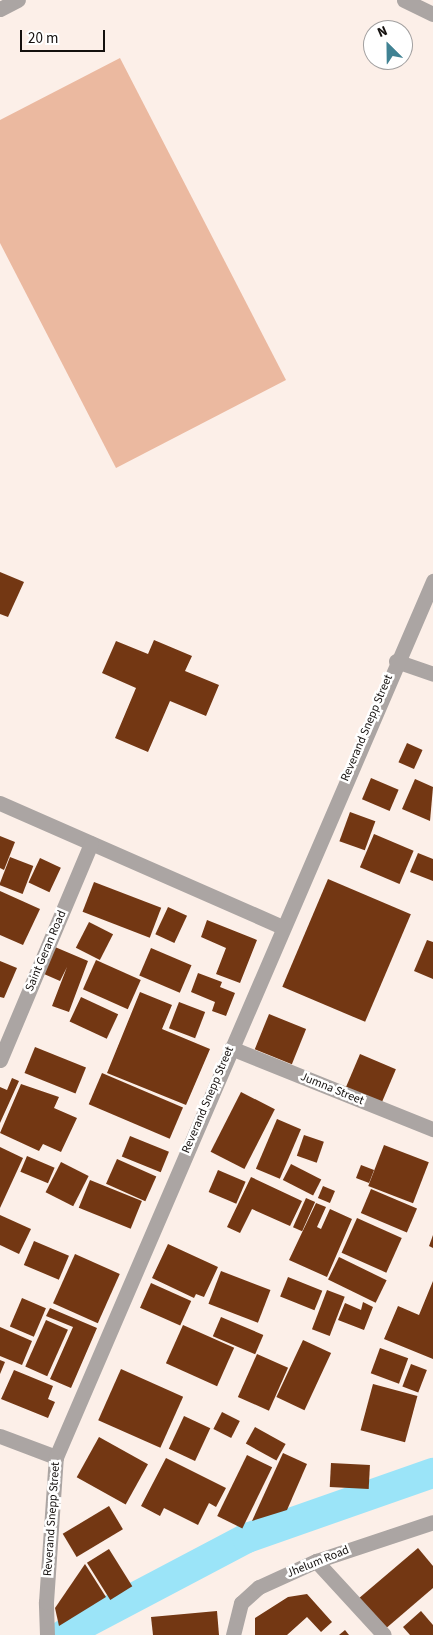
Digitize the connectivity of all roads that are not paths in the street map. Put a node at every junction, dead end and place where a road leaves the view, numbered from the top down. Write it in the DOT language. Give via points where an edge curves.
graph roads {
  1 [pos="18,0"];
  2 [pos="404,0"];
  3 [pos="0,9"];
  4 [pos="433,14"];
  5 [pos="433,581"];
  6 [pos="396,660"];
  7 [pos="433,674"];
  8 [pos="0,803"];
  9 [pos="91,843"];
  10 [pos="282,927"];
  11 [pos="231,1048"];
  12 [pos="0,1060"];
  13 [pos="433,1129"];
  14 [pos="0,1436"];
  15 [pos="56,1457"];
  16 [pos="433,1522"];
  17 [pos="316,1561"];
  18 [pos="47,1635"];
  19 [pos="233,1635"];
  20 [pos="384,1635"];
  1 -- 3 [label="street"];
  2 -- 4 [label="street"];
  5 -- 6 [label="street, Reverand Snepp Street"];
  6 -- 7 [label="street"];
  6 -- 10 [label="street, Reverand Snepp Street"];
  8 -- 9 [label="street"];
  9 -- 10 [label="street"];
  9 -- 12 [label="street, Saint Geran Road"];
  10 -- 11 [label="street, Reverand Snepp Street"];
  11 -- 13 [label="street, Jumna Street"];
  11 -- 15 [label="street, Reverand Snepp Street"];
  14 -- 15 [label="street"];
  15 -- 18 [label="street, Reverand Snepp Street" via="46,1602"];
  16 -- 17 [label="street, Jhelum Road"];
  17 -- 19 [label="street, Jhelum Road" via="259,1587 241,1603"];
  17 -- 20 [label="street"];
}
